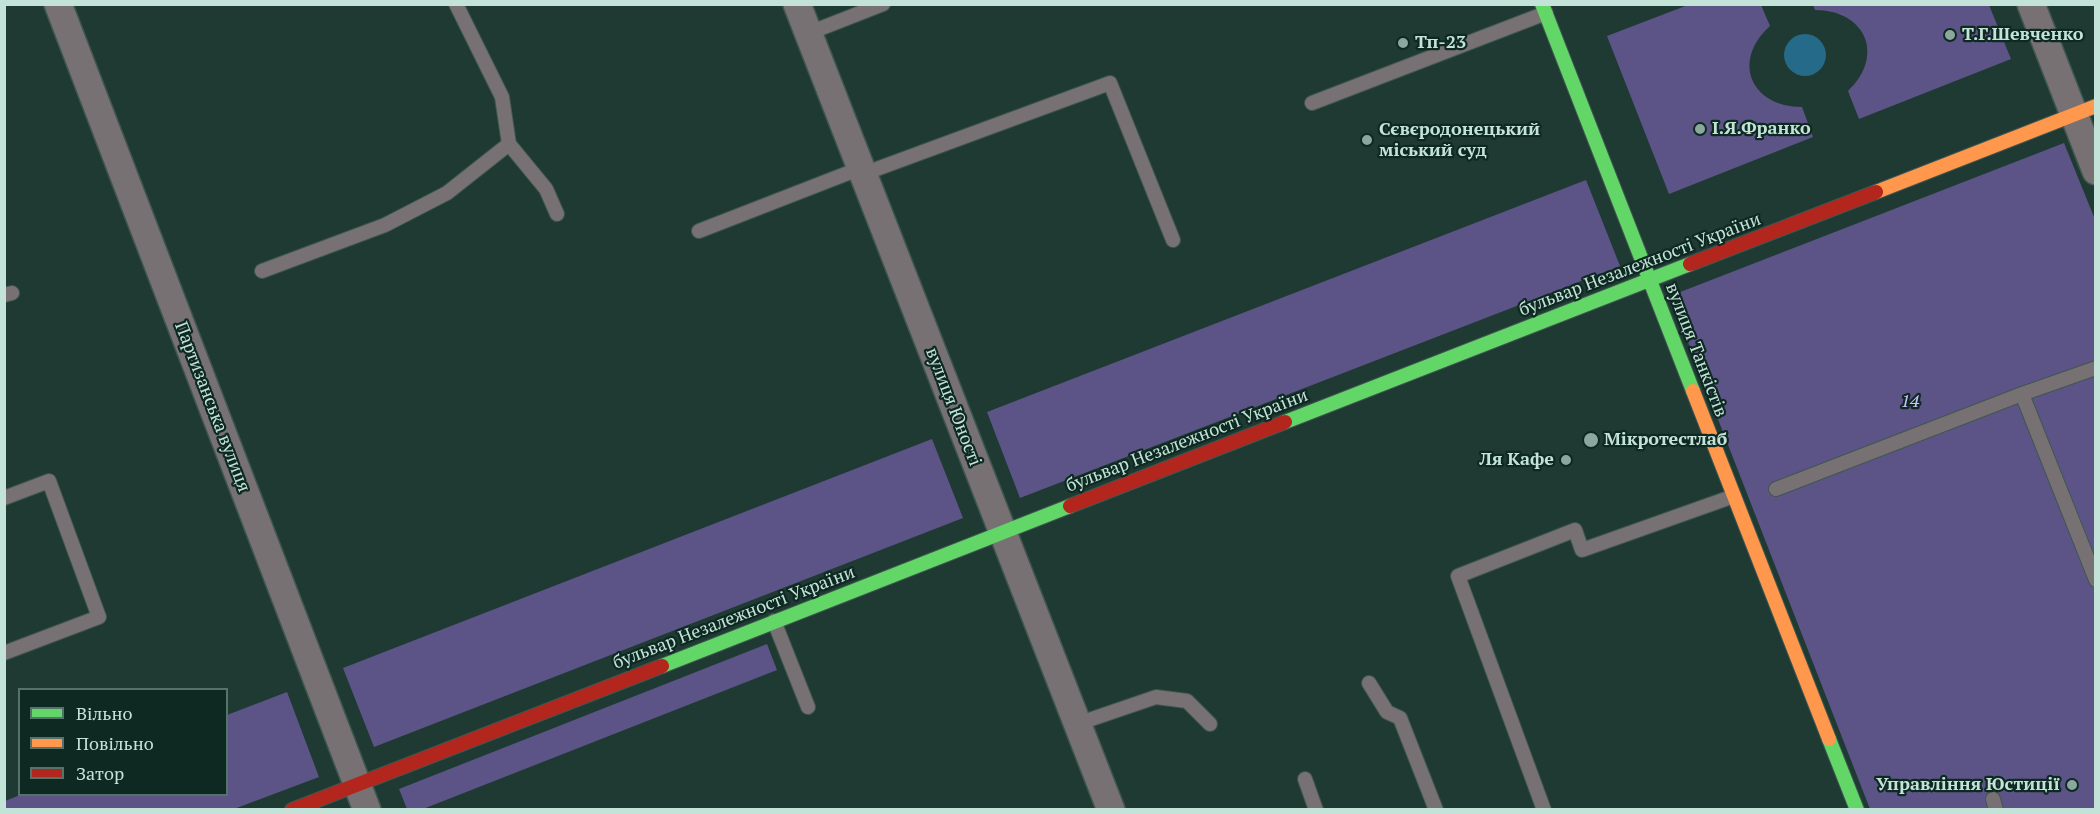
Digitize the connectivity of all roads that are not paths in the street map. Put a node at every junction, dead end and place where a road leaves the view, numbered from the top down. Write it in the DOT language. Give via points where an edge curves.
graph roads {
  1 [pos="57,4"];
  2 [pos="456,4"];
  3 [pos="797,4"];
  4 [pos="883,4"];
  5 [pos="2031,4"];
  6 [pos="1544,9"];
  7 [pos="809,33"];
  8 [pos="1312,103"];
  9 [pos="2085,111"];
  10 [pos="509,144"];
  11 [pos="862,171"];
  12 [pos="2096,171"];
  13 [pos="557,214"];
  14 [pos="699,231"];
  15 [pos="1173,240"];
  16 [pos="262,271"];
  17 [pos="1650,280"];
  18 [pos="2096,368"];
  19 [pos="2022,394"];
  20 [pos="1776,489"];
  21 [pos="1734,496"];
  22 [pos="4,498"];
  23 [pos="1002,532"];
  24 [pos="2096,580"];
  25 [pos="774,621"];
  26 [pos="4,653"];
  27 [pos="1369,683"];
  28 [pos="808,707"];
  29 [pos="1077,724"];
  30 [pos="1210,724"];
  31 [pos="1305,779"];
  32 [pos="358,783"];
  33 [pos="292,810"];
  34 [pos="367,810"];
  35 [pos="1111,810"];
  36 [pos="1317,810"];
  37 [pos="1436,810"];
  38 [pos="1544,810"];
  39 [pos="1857,810"];
  1 -- 32 [label="street, Партизанська вулиця"];
  2 -- 10 [label="lane" via="502,97"];
  3 -- 7 [label="street, вулиця Юності"];
  4 -- 7 [label="lane"];
  5 -- 9 [label="street"];
  6 -- 8 [label="lane"];
  6 -- 17 [label="street, вулиця Танкістів"];
  7 -- 11 [label="street, вулиця Юності"];
  9 -- 12 [label="street"];
  9 -- 17 [label="street, бульвар Незалежності України"];
  10 -- 13 [label="lane" via="546,189"];
  10 -- 16 [label="lane" via="447,193 385,225"];
  11 -- 14 [label="lane"];
  11 -- 15 [label="lane" via="1110,83"];
  11 -- 23 [label="street, вулиця Юності"];
  17 -- 21 [label="street, вулиця Танкістів"];
  17 -- 23 [label="street, бульвар Незалежності України"];
  18 -- 19 [label="lane"];
  19 -- 20 [label="lane"];
  19 -- 24 [label="lane"];
  21 -- 38 [label="lane" via="1582,550 1575,531 1458,576"];
  21 -- 39 [label="street, вулиця Танкістів"];
  22 -- 26 [label="lane" via="49,481 99,616"];
  23 -- 25 [label="street, бульвар Незалежності України"];
  23 -- 29 [label="street, вулиця Юності"];
  25 -- 28 [label="lane"];
  25 -- 32 [label="street, бульвар Незалежності України"];
  27 -- 37 [label="lane" via="1387,712 1400,718"];
  29 -- 30 [label="lane" via="1156,697 1186,701"];
  29 -- 35 [label="street, вулиця Юності"];
  31 -- 36 [label="lane"];
  32 -- 33 [label="street, бульвар Незалежності України"];
  32 -- 34 [label="street, Партизанська вулиця"];
}
